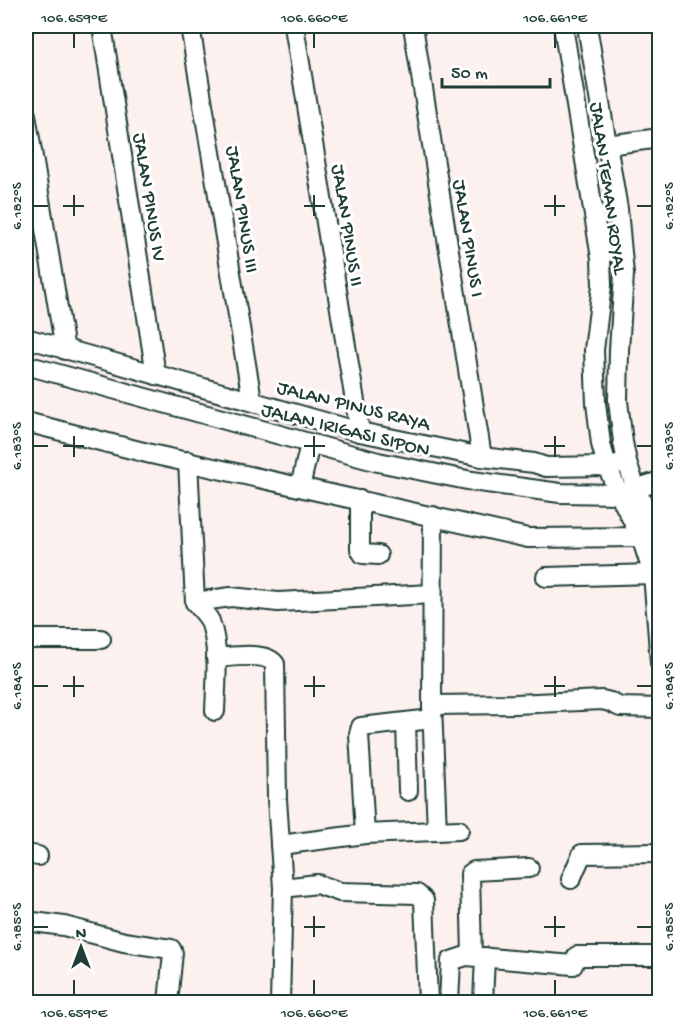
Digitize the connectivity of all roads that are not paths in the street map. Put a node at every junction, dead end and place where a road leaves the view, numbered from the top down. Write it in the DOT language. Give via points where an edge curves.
graph roads {
  1 [pos="102,26"];
  2 [pos="190,26"];
  3 [pos="294,26"];
  4 [pos="413,26"];
  5 [pos="563,26"];
  6 [pos="587,26"];
  7 [pos="26,115"];
  8 [pos="660,138"];
  9 [pos="607,145"];
  10 [pos="26,338"];
  11 [pos="65,350"];
  12 [pos="26,365"];
  13 [pos="156,375"];
  14 [pos="252,400"];
  15 [pos="26,422"];
  16 [pos="360,432"];
  17 [pos="308,450"];
  18 [pos="626,457"];
  19 [pos="482,458"];
  20 [pos="188,461"];
  21 [pos="605,461"];
  22 [pos="660,481"];
  23 [pos="301,482"];
  24 [pos="628,494"];
  25 [pos="360,500"];
  26 [pos="433,516"];
  27 [pos="652,534"];
  28 [pos="378,555"];
  29 [pos="652,574"];
  30 [pos="546,577"];
  31 [pos="432,594"];
  32 [pos="195,602"];
  33 [pos="26,639"];
  34 [pos="101,639"];
  35 [pos="216,658"];
  36 [pos="660,663"];
  37 [pos="660,708"];
  38 [pos="215,711"];
  39 [pos="432,712"];
  40 [pos="406,722"];
  41 [pos="408,791"];
  42 [pos="459,830"];
  43 [pos="437,831"];
  44 [pos="365,834"];
  45 [pos="280,845"];
  46 [pos="660,853"];
  47 [pos="529,868"];
  48 [pos="571,879"];
  49 [pos="283,888"];
  50 [pos="26,921"];
  51 [pos="478,956"];
  52 [pos="660,956"];
  53 [pos="168,1002"];
  54 [pos="280,1002"];
  55 [pos="428,1002"];
  56 [pos="449,1002"];
  57 [pos="483,1002"];
  1 -- 13 [label="street, JALAN PINUS IV"];
  2 -- 14 [label="street, JALAN PINUS III"];
  3 -- 16 [label="street, JALAN PINUS II"];
  4 -- 19 [label="street, JALAN PINUS I"];
  5 -- 21 [label="street, JALAN TEMAN ROYAL" via="601,258 602,285 594,350 596,403"];
  6 -- 9 [label="street, JALAN TEMAN ROYAL"];
  7 -- 11 [label="street"];
  8 -- 9 [label="street"];
  9 -- 18 [label="street, JALAN TEMAN ROYAL" via="624,274 618,401"];
  10 -- 11 [label="street, JALAN PINUS RAYA"];
  11 -- 13 [label="street, JALAN PINUS RAYA"];
  12 -- 17 [label="street, JALAN IRIGASI SIPON"];
  13 -- 14 [label="street, JALAN PINUS RAYA"];
  14 -- 16 [label="street, JALAN PINUS RAYA"];
  15 -- 20 [label="street"];
  16 -- 19 [label="street, JALAN PINUS RAYA"];
  17 -- 23 [label="street"];
  17 -- 24 [label="street, JALAN IRIGASI SIPON" via="472,481 560,493"];
  18 -- 21 [label="street, JALAN PINUS RAYA"];
  18 -- 24 [label="street, JALAN TEMAN ROYAL"];
  19 -- 21 [label="street, JALAN PINUS RAYA" via="540,465 546,458"];
  20 -- 23 [label="street"];
  20 -- 32 [label="street"];
  21 -- 24 [label="street, JALAN TEMAN ROYAL"];
  22 -- 24 [label="street, JALAN IRIGASI SIPON"];
  23 -- 25 [label="street"];
  24 -- 27 [label="street"];
  25 -- 26 [label="street"];
  25 -- 28 [label="street" via="360,549 363,554"];
  26 -- 27 [label="street" via="528,538"];
  26 -- 31 [label="street"];
  27 -- 29 [label="street"];
  29 -- 30 [label="street"];
  29 -- 36 [label="street"];
  31 -- 32 [label="street" via="278,602 231,597"];
  31 -- 39 [label="street"];
  32 -- 35 [label="street" via="209,619"];
  33 -- 34 [label="street"];
  35 -- 38 [label="street"];
  35 -- 45 [label="street" via="266,657 275,664"];
  37 -- 39 [label="street" via="620,707 602,700"];
  39 -- 40 [label="street"];
  39 -- 43 [label="street"];
  40 -- 41 [label="street"];
  40 -- 44 [label="street" via="362,726 360,730"];
  42 -- 43 [label="street"];
  43 -- 44 [label="street"];
  44 -- 45 [label="street"];
  45 -- 49 [label="street"];
  46 -- 48 [label="street" via="582,854"];
  47 -- 51 [label="street" via="470,873"];
  49 -- 54 [label="street"];
  49 -- 55 [label="street" via="317,884 340,892 422,896"];
  50 -- 53 [label="street" via="171,950"];
  51 -- 52 [label="street" via="573,965 578,956"];
  51 -- 56 [label="street" via="451,962"];
  51 -- 57 [label="street"];
}
